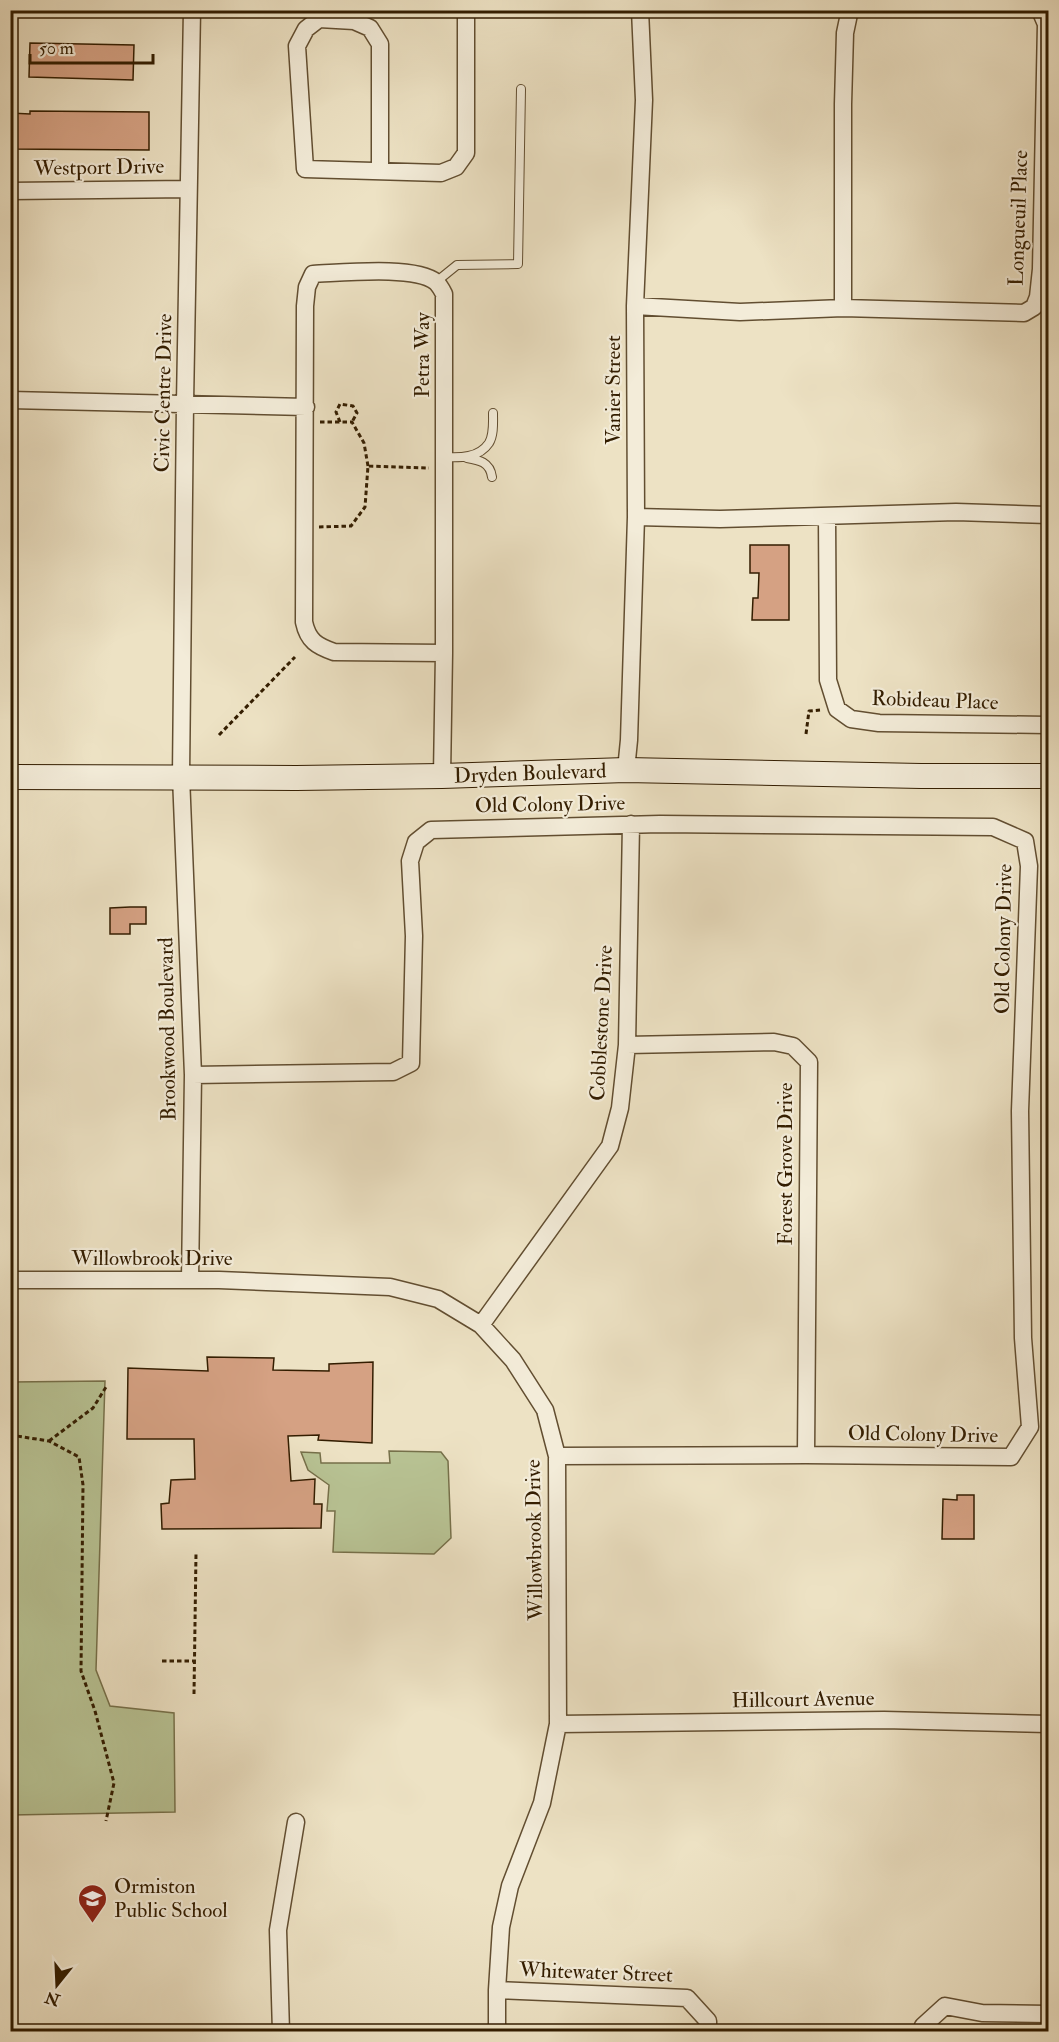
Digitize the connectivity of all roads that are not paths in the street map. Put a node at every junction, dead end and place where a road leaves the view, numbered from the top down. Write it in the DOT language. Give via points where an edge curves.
graph roads {
  1 [pos="192,10"];
  2 [pos="466,10"];
  3 [pos="639,10"];
  4 [pos="853,10"];
  5 [pos="1040,10"];
  6 [pos="521,89"];
  7 [pos="380,171"];
  8 [pos="188,189"];
  9 [pos="10,191"];
  10 [pos="436,282"];
  11 [pos="635,306"];
  12 [pos="843,308"];
  13 [pos="10,400"];
  14 [pos="185,403"];
  15 [pos="494,413"];
  16 [pos="306,415"];
  17 [pos="466,458"];
  18 [pos="444,463"];
  19 [pos="492,477"];
  20 [pos="1048,515"];
  21 [pos="827,516"];
  22 [pos="636,517"];
  23 [pos="444,653"];
  24 [pos="1048,725"];
  25 [pos="626,770"];
  26 [pos="181,776"];
  27 [pos="441,776"];
  28 [pos="1048,776"];
  29 [pos="10,777"];
  30 [pos="631,824"];
  31 [pos="627,1045"];
  32 [pos="193,1075"];
  33 [pos="10,1280"];
  34 [pos="190,1280"];
  35 [pos="481,1325"];
  36 [pos="806,1455"];
  37 [pos="557,1456"];
  38 [pos="558,1724"];
  39 [pos="1048,1724"];
  40 [pos="296,1822"];
  41 [pos="497,1990"];
  42 [pos="1048,2014"];
  43 [pos="281,2031"];
  44 [pos="497,2031"];
  45 [pos="708,2031"];
  46 [pos="923,2031"];
  1 -- 8 [label="street, Civic Centre Drive"];
  2 -- 7 [label="street" via="466,153 456,167 441,173"];
  3 -- 11 [label="street, Vanier Street" via="644,100"];
  4 -- 12 [label="street" via="845,33 844,57"];
  5 -- 12 [label="street, Longueuil Place" via="1046,24 1041,269 1034,307 1024,313"];
  6 -- 10 [label="lane" via="518,264 457,265"];
  7 -- 7 [label="street" via="306,169 297,46 306,29 319,19 354,21 370,28 380,44"];
  8 -- 9 [label="street, Westport Drive"];
  8 -- 14 [label="street, Civic Centre Drive"];
  10 -- 16 [label="street, Petra Way" via="402,272 314,274 307,287 305,306"];
  10 -- 18 [label="street, Petra Way" via="444,294"];
  11 -- 12 [label="street, Longueuil Place" via="740,312"];
  11 -- 22 [label="street, Vanier Street"];
  13 -- 14 [label="street"];
  14 -- 16 [label="street"];
  14 -- 26 [label="street, Civic Centre Drive"];
  15 -- 17 [label="lane" via="489,443"];
  16 -- 23 [label="street, Petra Way" via="307,634 319,647 334,652"];
  17 -- 18 [label="lane"];
  17 -- 19 [label="lane" via="481,460 491,469"];
  18 -- 23 [label="street, Petra Way"];
  20 -- 21 [label="street" via="956,512"];
  21 -- 22 [label="street"];
  21 -- 24 [label="street, Robideau Place" via="828,680 837,709 851,719 879,723"];
  22 -- 25 [label="street, Vanier Street"];
  23 -- 27 [label="street, Petra Way"];
  25 -- 27 [label="street, Dryden Boulevard"];
  25 -- 28 [label="street, Dryden Boulevard"];
  26 -- 27 [label="street, Dryden Boulevard"];
  26 -- 29 [label="street, Dryden Boulevard"];
  26 -- 32 [label="street, Brookwood Boulevard"];
  30 -- 31 [label="street, Cobblestone Drive"];
  30 -- 32 [label="street, Old Colony Drive" via="431,830 416,843 410,861 414,936 411,1063 393,1072"];
  30 -- 36 [label="street, Old Colony Drive" via="993,827 1025,841 1029,866 1020,1111 1023,1338 1029,1427 1011,1457"];
  31 -- 35 [label="street, Cobblestone Drive" via="620,1108 609,1146"];
  31 -- 36 [label="street, Forest Grove Drive" via="774,1042 793,1046 809,1062"];
  32 -- 34 [label="street, Brookwood Boulevard"];
  33 -- 34 [label="street, Willowbrook Drive"];
  34 -- 35 [label="street, Willowbrook Drive" via="390,1287 438,1299"];
  35 -- 37 [label="street, Willowbrook Drive" via="513,1360 545,1410"];
  36 -- 37 [label="street, Old Colony Drive"];
  37 -- 38 [label="street, Willowbrook Drive"];
  38 -- 39 [label="street, Hillcourt Avenue" via="884,1720"];
  38 -- 41 [label="street, Willowbrook Drive" via="542,1803 510,1886 501,1927"];
  40 -- 43 [label="street" via="278,1930"];
  41 -- 44 [label="street, Willowbrook Drive"];
  41 -- 45 [label="street, Whitewater Street" via="687,1998 708,2021"];
  42 -- 46 [label="street" via="982,2013 945,2006 922,2026"];
}
